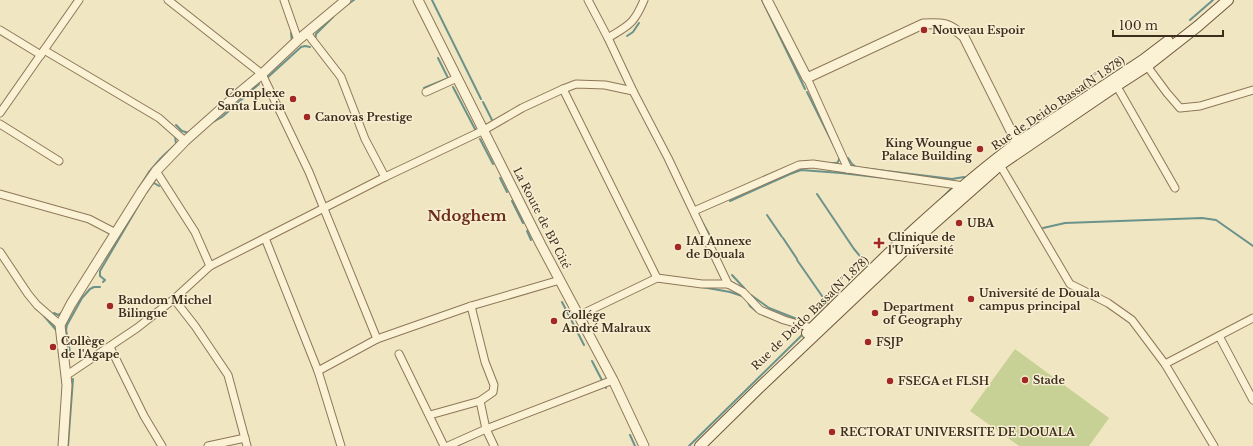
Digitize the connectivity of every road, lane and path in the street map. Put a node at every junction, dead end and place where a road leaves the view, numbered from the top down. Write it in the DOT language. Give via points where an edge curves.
graph roads {
  1 [pos="79,0"];
  2 [pos="168,0"];
  3 [pos="284,0"];
  4 [pos="346,0"];
  5 [pos="418,0"];
  6 [pos="588,0"];
  7 [pos="644,0"];
  8 [pos="766,0"];
  9 [pos="1217,0"];
  10 [pos="1228,0"];
  11 [pos="0,30"];
  12 [pos="307,33"];
  13 [pos="608,38"];
  14 [pos="298,40"];
  15 [pos="42,53"];
  16 [pos="1147,66"];
  17 [pos="262,74"];
  18 [pos="457,78"];
  19 [pos="807,78"];
  20 [pos="1114,82"];
  21 [pos="562,89"];
  22 [pos="1253,90"];
  23 [pos="633,91"];
  24 [pos="426,92"];
  25 [pos="0,113"];
  26 [pos="0,124"];
  27 [pos="484,130"];
  28 [pos="185,140"];
  29 [pos="1017,143"];
  30 [pos="60,161"];
  31 [pos="1000,165"];
  32 [pos="848,169"];
  33 [pos="156,171"];
  34 [pos="385,177"];
  35 [pos="964,186"];
  36 [pos="1175,188"];
  37 [pos="0,194"];
  38 [pos="323,209"];
  39 [pos="694,211"];
  40 [pos="116,233"];
  41 [pos="265,238"];
  42 [pos="0,252"];
  43 [pos="210,266"];
  44 [pos="657,278"];
  45 [pos="560,280"];
  46 [pos="728,284"];
  47 [pos="174,299"];
  48 [pos="471,306"];
  49 [pos="578,316"];
  50 [pos="1253,318"];
  51 [pos="60,325"];
  52 [pos="812,328"];
  53 [pos="1219,336"];
  54 [pos="377,339"];
  55 [pos="110,347"];
  56 [pos="399,354"];
  57 [pos="1165,364"];
  58 [pos="318,371"];
  59 [pos="67,375"];
  60 [pos="613,380"];
  61 [pos="1253,400"];
  62 [pos="480,401"];
  63 [pos="430,415"];
  64 [pos="486,429"];
  65 [pos="245,438"];
  66 [pos="63,446"];
  67 [pos="162,446"];
  68 [pos="208,446"];
  69 [pos="247,446"];
  70 [pos="341,446"];
  71 [pos="444,446"];
  72 [pos="448,446"];
  73 [pos="494,446"];
  74 [pos="644,446"];
  75 [pos="692,446"];
  76 [pos="700,446"];
  77 [pos="1214,446"];
  1 -- 15 [label="street"];
  2 -- 17 [label="street"];
  3 -- 14 [label="street"];
  4 -- 12 [label="street"];
  5 -- 18 [label="street, La Route de BP Cité"];
  6 -- 13 [label="street"];
  7 -- 13 [label="street" via="632,22"];
  8 -- 19 [label="street"];
  9 -- 20 [label="main road, Rue de Deido Bassa(N°1.878)"];
  10 -- 16 [label="main road"];
  11 -- 15 [label="street"];
  12 -- 14 [label="street"];
  12 -- 34 [label="street" via="341,77 365,139"];
  13 -- 23 [label="street"];
  14 -- 17 [label="street"];
  15 -- 25 [label="street"];
  15 -- 28 [label="street" via="160,118"];
  16 -- 20 [label="main road"];
  16 -- 22 [label="street" via="1180,108 1200,106"];
  17 -- 28 [label="street"];
  17 -- 38 [label="street" via="309,172"];
  18 -- 24 [label="street"];
  18 -- 27 [label="street, La Route de BP Cité"];
  19 -- 29 [label="street" via="923,24 941,23 955,28 964,37"];
  19 -- 32 [label="street"];
  20 -- 29 [label="main road, Rue de Deido Bassa(N°1.878)"];
  20 -- 31 [label="main road"];
  20 -- 36 [label="street"];
  21 -- 23 [label="street" via="576,84 587,84"];
  21 -- 27 [label="street"];
  21 -- 44 [label="street"];
  23 -- 39 [label="street"];
  26 -- 30 [label="street"];
  27 -- 34 [label="street"];
  27 -- 45 [label="street, La Route de BP Cité"];
  28 -- 33 [label="street"];
  29 -- 35 [label="main road, Rue de Deido Bassa(N°1.878)"];
  31 -- 57 [label="street" via="1070,284 1108,303 1132,320"];
  31 -- 76 [label="main road" via="912,243"];
  32 -- 35 [label="street"];
  32 -- 39 [label="street" via="813,164 799,165"];
  33 -- 40 [label="street"];
  33 -- 43 [label="street" via="195,232"];
  34 -- 38 [label="street"];
  35 -- 52 [label="main road, Rue de Deido Bassa(N°1.878)"];
  37 -- 40 [label="street" via="89,219"];
  38 -- 41 [label="street"];
  38 -- 54 [label="street"];
  39 -- 46 [label="street"];
  40 -- 51 [label="street"];
  41 -- 43 [label="street"];
  41 -- 58 [label="street"];
  42 -- 51 [label="street" via="37,305"];
  43 -- 47 [label="street"];
  44 -- 46 [label="street" via="702,284"];
  44 -- 49 [label="street"];
  45 -- 48 [label="street"];
  45 -- 49 [label="street, La Route de BP Cité"];
  46 -- 52 [label="street" via="742,292 760,310"];
  47 -- 55 [label="street"];
  47 -- 65 [label="street" via="228,375"];
  48 -- 54 [label="street"];
  48 -- 62 [label="street" via="485,362 494,385 493,392"];
  49 -- 60 [label="street, La Route de BP Cité"];
  50 -- 53 [label="street"];
  51 -- 59 [label="street"];
  52 -- 75 [label="main road, Rue de Deido Bassa(N°1.878)"];
  53 -- 57 [label="street"];
  53 -- 61 [label="street"];
  54 -- 58 [label="street"];
  55 -- 59 [label="street"];
  55 -- 67 [label="street"];
  56 -- 63 [label="street"];
  57 -- 77 [label="street"];
  58 -- 70 [label="street"];
  59 -- 66 [label="street"];
  60 -- 64 [label="street"];
  60 -- 74 [label="street, La Route de BP Cité"];
  62 -- 63 [label="street"];
  62 -- 64 [label="street"];
  63 -- 71 [label="street"];
  64 -- 72 [label="street"];
  64 -- 73 [label="street"];
  65 -- 68 [label="street"];
  65 -- 69 [label="street"];
}
